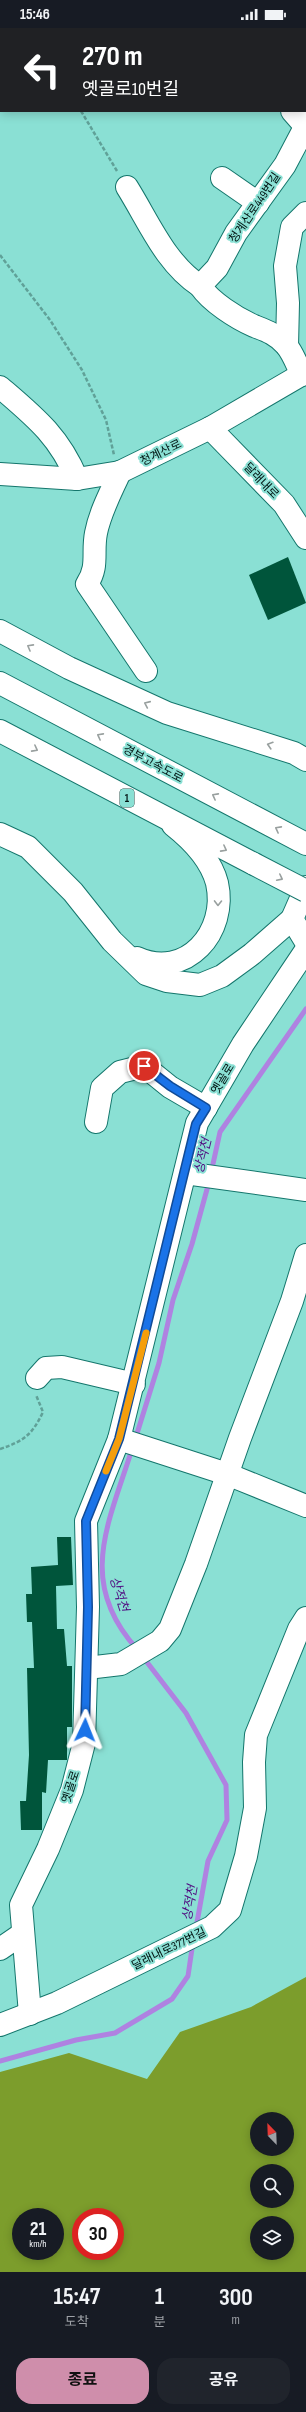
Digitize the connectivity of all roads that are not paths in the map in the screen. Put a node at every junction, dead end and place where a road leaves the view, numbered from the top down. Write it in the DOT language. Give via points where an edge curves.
graph roads {
  1 [pos="301,122"];
  2 [pos="222,178"];
  3 [pos="127,187"];
  4 [pos="258,203"];
  5 [pos="306,213"];
  6 [pos="200,286"];
  7 [pos="287,346"];
  8 [pos="304,374"];
  9 [pos="0,387"];
  10 [pos="210,428"];
  11 [pos="120,472"];
  12 [pos="0,474"];
  13 [pos="77,480"];
  14 [pos="306,538"];
  15 [pos="0,631"];
  16 [pos="146,671"];
  17 [pos="0,683"];
  18 [pos="0,731"];
  19 [pos="306,760"];
  20 [pos="162,816"];
  21 [pos="0,834"];
  22 [pos="306,844"];
  23 [pos="306,887"];
  24 [pos="306,891"];
  25 [pos="292,919"];
  26 [pos="112,941"];
  27 [pos="306,942"];
  28 [pos="306,950"];
  29 [pos="206,1108"];
  30 [pos="96,1122"];
  31 [pos="192,1174"];
  32 [pos="306,1190"];
  33 [pos="306,1255"];
  34 [pos="299,1306"];
  35 [pos="37,1378"];
  36 [pos="134,1384"];
  37 [pos="119,1439"];
  38 [pos="227,1474"];
  39 [pos="306,1506"];
  40 [pos="306,1618"];
  41 [pos="87,1668"];
  42 [pos="22,1934"];
  43 [pos="0,1949"];
  44 [pos="30,2014"];
  45 [pos="0,2025"];
  1 -- 4 [label="main road, 청계산로449번길" via="285,165"];
  2 -- 4 [label="main road"];
  3 -- 6 [label="main road" via="172,263"];
  4 -- 6 [label="main road, 청계산로449번길" via="236,233 217,268"];
  5 -- 7 [label="main road" via="292,227 285,266 288,303"];
  6 -- 7 [label="main road" via="206,295 230,312 254,326 268,330"];
  7 -- 8 [label="main road"];
  8 -- 10 [label="main road, 청계산로"];
  9 -- 13 [label="main road" via="51,433 67,455"];
  10 -- 11 [label="main road, 청계산로"];
  10 -- 14 [label="main road, 달래내로" via="284,504"];
  11 -- 13 [label="main road, 청계산로"];
  11 -- 16 [label="main road" via="104,506 96,534 95,572 87,584"];
  12 -- 13 [label="main road, 청계산로"];
  19 -- 15 [label="main road, one-way" via="294,753 167,713 68,668"];
  22 -- 17 [label="main road, 경부고속도로, one-way"];
  18 -- 20 [label="main road, 1, one-way"];
  20 -- 24 [label="main road, 1, one-way, bridge"];
  20 -- 26 [label="main road, one-way" via="194,844 210,867 217,883 217,919 201,946 190,956 168,964 148,963 132,956"];
  21 -- 26 [label="main road" via="28,847 73,892"];
  23 -- 25 [label="main road"];
  25 -- 26 [label="main road" via="222,976 200,985 167,981 146,974"];
  25 -- 27 [label="main road"];
  28 -- 29 [label="main road, 옛골로" via="243,1044"];
  29 -- 30 [label="main road" via="144,1066 120,1072 102,1088"];
  29 -- 31 [label="main road, 옛골로" via="196,1124"];
  31 -- 32 [label="main road"];
  31 -- 36 [label="main road, 옛골로"];
  33 -- 34 [label="main road"];
  34 -- 38 [label="main road"];
  35 -- 36 [label="main road" via="46,1368 62,1367"];
  36 -- 37 [label="main road, 옛골로"];
  37 -- 38 [label="main road"];
  37 -- 41 [label="main road, 옛골로" via="86,1521"];
  38 -- 39 [label="main road"];
  38 -- 41 [label="main road" via="170,1628 155,1644 130,1660 117,1666"];
  40 -- 44 [label="main road, 달래내로377번길" via="299,1629 256,1735 255,1808 246,1856 230,1910 212,1928"];
  41 -- 42 [label="main road, 옛골로" via="84,1743 72,1790 21,1905"];
  42 -- 43 [label="main road"];
  42 -- 44 [label="main road, 옛골로"];
  44 -- 45 [label="main road, 달래내로377번길"];
}
